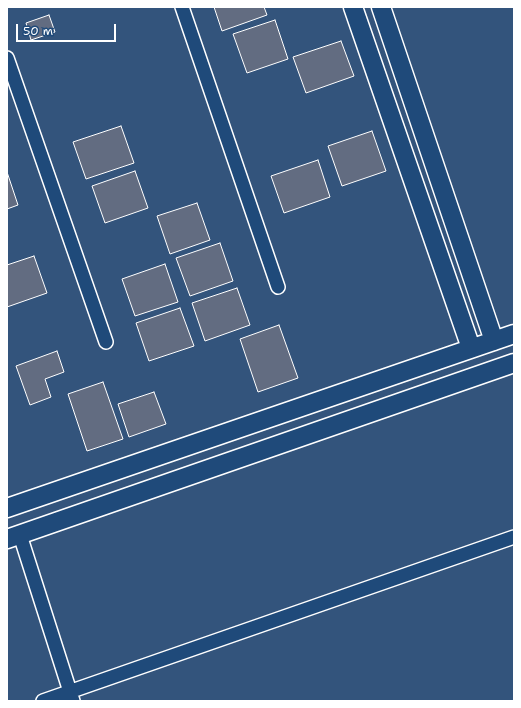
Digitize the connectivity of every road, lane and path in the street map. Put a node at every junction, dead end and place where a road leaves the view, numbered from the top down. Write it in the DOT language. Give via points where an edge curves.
graph roads {
  1 [pos="182,7"];
  2 [pos="353,7"];
  3 [pos="381,7"];
  4 [pos="7,58"];
  5 [pos="278,287"];
  6 [pos="514,334"];
  7 [pos="494,341"];
  8 [pos="106,342"];
  9 [pos="471,348"];
  10 [pos="514,364"];
  11 [pos="7,508"];
  12 [pos="13,537"];
  13 [pos="514,537"];
  14 [pos="72,697"];
  15 [pos="43,701"];
  1 -- 5 [label="street"];
  2 -- 9 [label="main road"];
  3 -- 7 [label="main road"];
  4 -- 8 [label="street"];
  6 -- 7 [label="main road"];
  7 -- 9 [label="main road"];
  9 -- 11 [label="main road"];
  10 -- 12 [label="main road"];
  12 -- 14 [label="street"];
  13 -- 14 [label="street"];
  14 -- 15 [label="street"];
}
